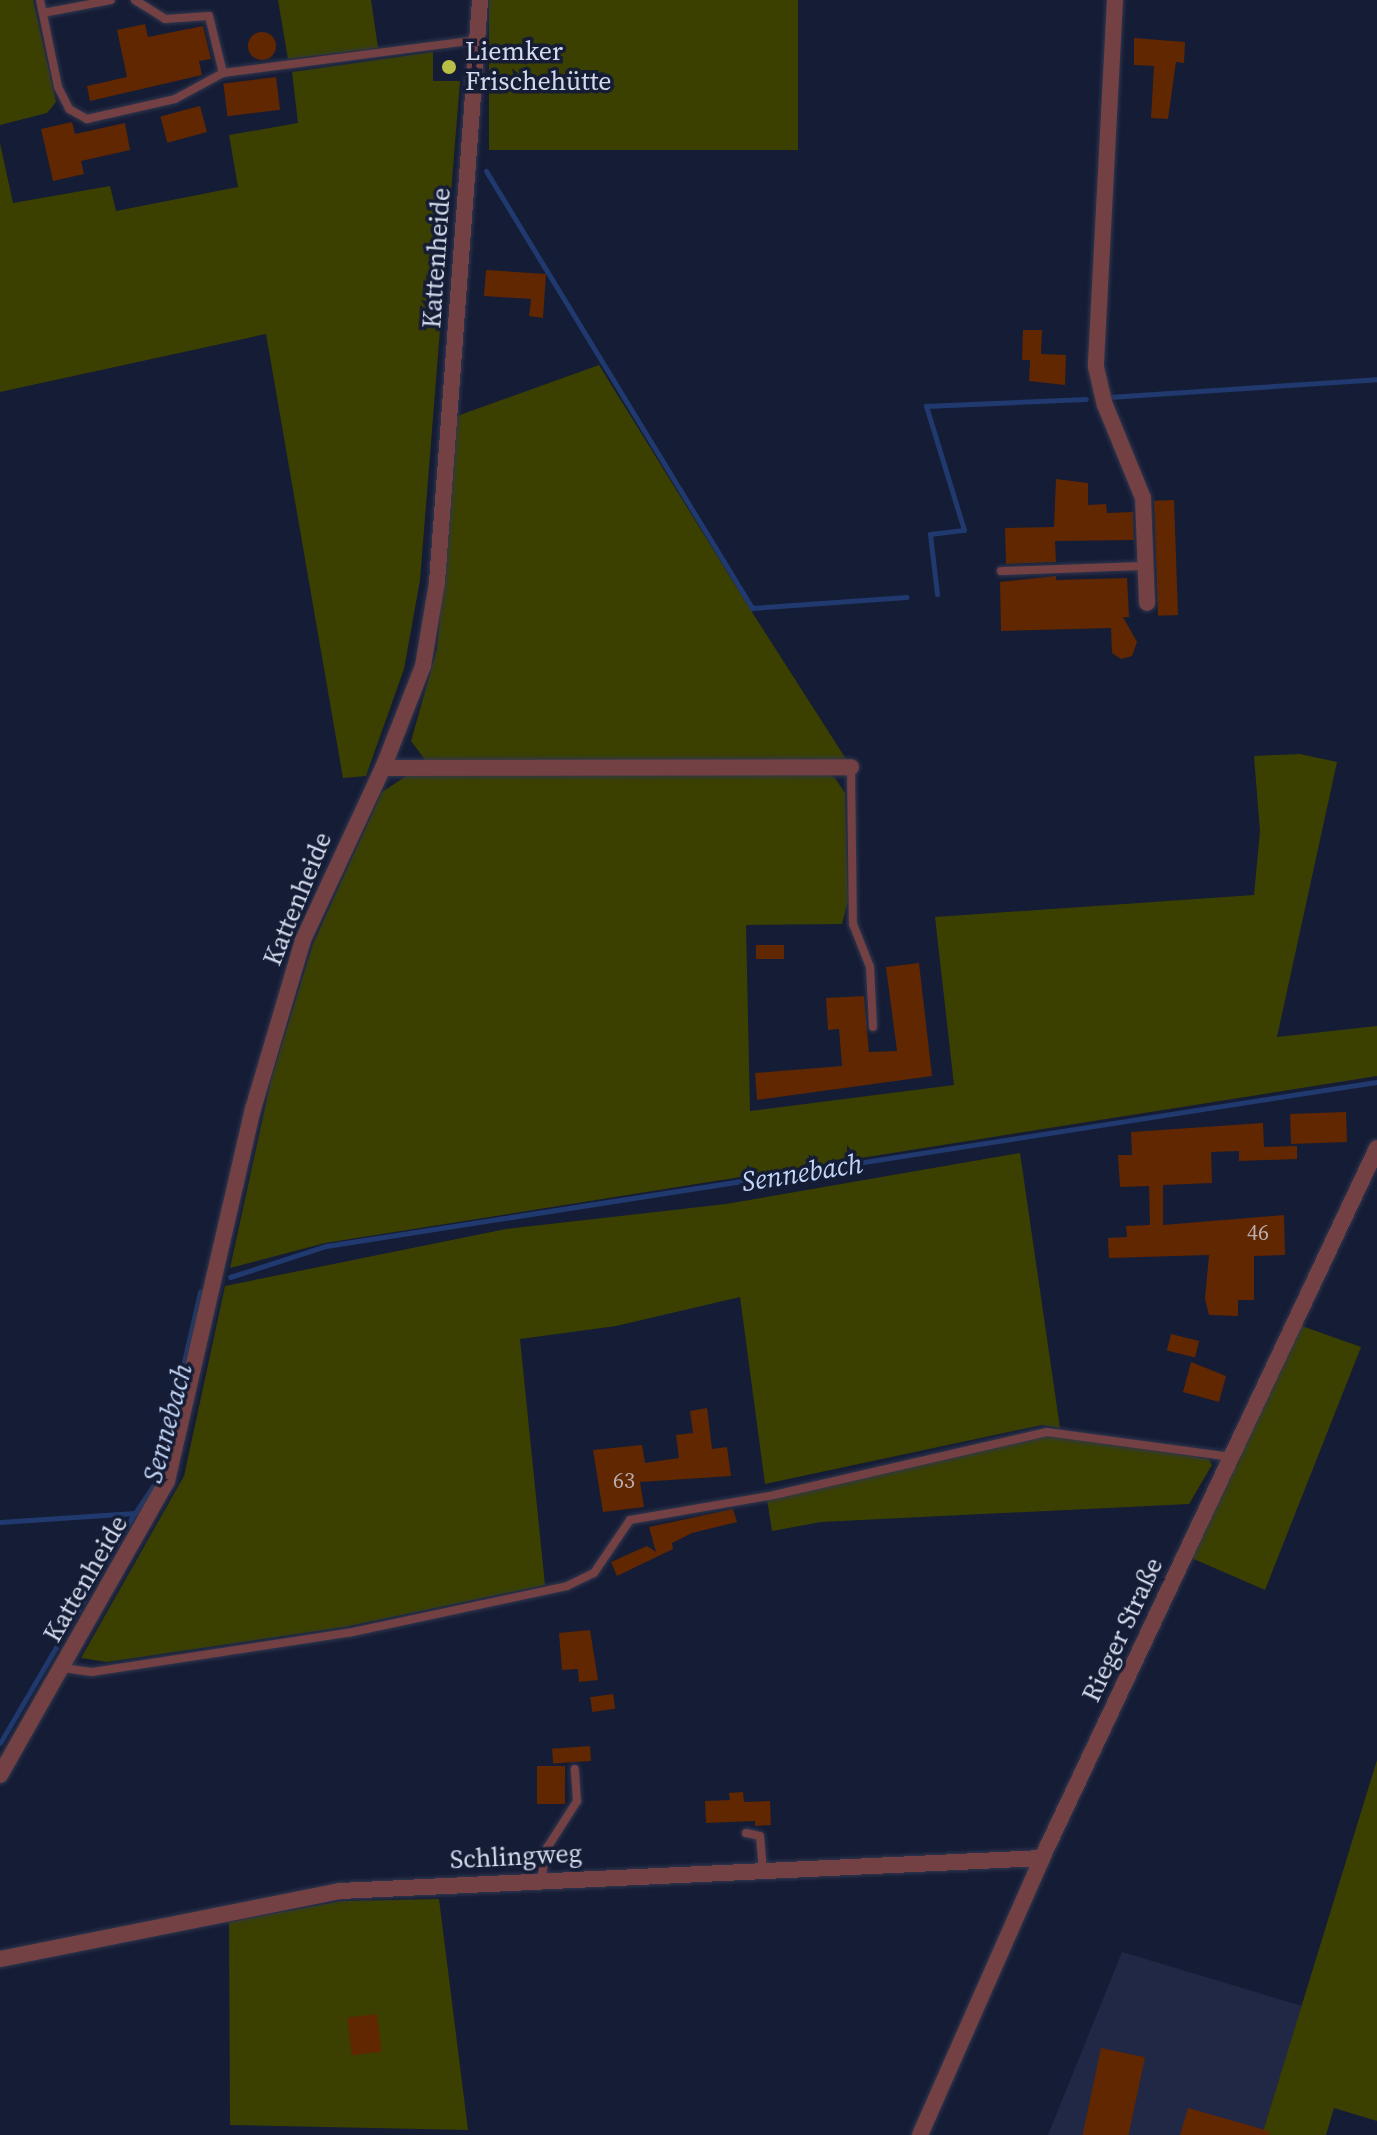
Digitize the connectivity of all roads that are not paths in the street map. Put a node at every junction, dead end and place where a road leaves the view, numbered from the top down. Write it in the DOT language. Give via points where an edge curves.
graph roads {
  1 [pos="40,0"];
  2 [pos="111,0"];
  3 [pos="135,0"];
  4 [pos="480,0"];
  5 [pos="1115,0"];
  6 [pos="43,13"];
  7 [pos="477,40"];
  8 [pos="223,73"];
  9 [pos="1146,566"];
  10 [pos="1001,571"];
  11 [pos="1147,603"];
  12 [pos="851,767"];
  13 [pos="383,768"];
  14 [pos="873,1027"];
  15 [pos="1377,1148"];
  16 [pos="1231,1458"];
  17 [pos="63,1668"];
  18 [pos="575,1769"];
  19 [pos="0,1775"];
  20 [pos="746,1833"];
  21 [pos="1042,1858"];
  22 [pos="763,1870"];
  23 [pos="541,1879"];
  24 [pos="0,1959"];
  25 [pos="920,2135"];
  1 -- 6 [label="lane"];
  2 -- 6 [label="lane"];
  3 -- 8 [label="lane" via="165,19 209,16"];
  4 -- 7 [label="street, Kattenheide"];
  5 -- 9 [label="street" via="1096,367 1105,405 1143,498"];
  6 -- 8 [label="lane" via="58,87 69,109 87,119 175,99"];
  7 -- 8 [label="lane"];
  7 -- 13 [label="street, Kattenheide" via="437,582 423,666"];
  9 -- 10 [label="lane"];
  9 -- 11 [label="street"];
  12 -- 13 [label="street"];
  12 -- 14 [label="lane" via="853,924 870,967"];
  13 -- 17 [label="street, Kattenheide" via="303,940 253,1109 167,1481"];
  15 -- 16 [label="street, Rieger Straße"];
  16 -- 17 [label="lane" via="1047,1432 774,1495 630,1520 594,1573 567,1586 348,1633 92,1672"];
  16 -- 21 [label="street, Rieger Straße"];
  17 -- 19 [label="street, Kattenheide"];
  18 -- 23 [label="lane" via="577,1801 547,1848"];
  20 -- 22 [label="lane" via="760,1836"];
  21 -- 22 [label="street, Schlingweg"];
  21 -- 25 [label="street, Rieger Straße"];
  22 -- 23 [label="street, Schlingweg"];
  23 -- 24 [label="street, Schlingweg" via="340,1891"];
}
